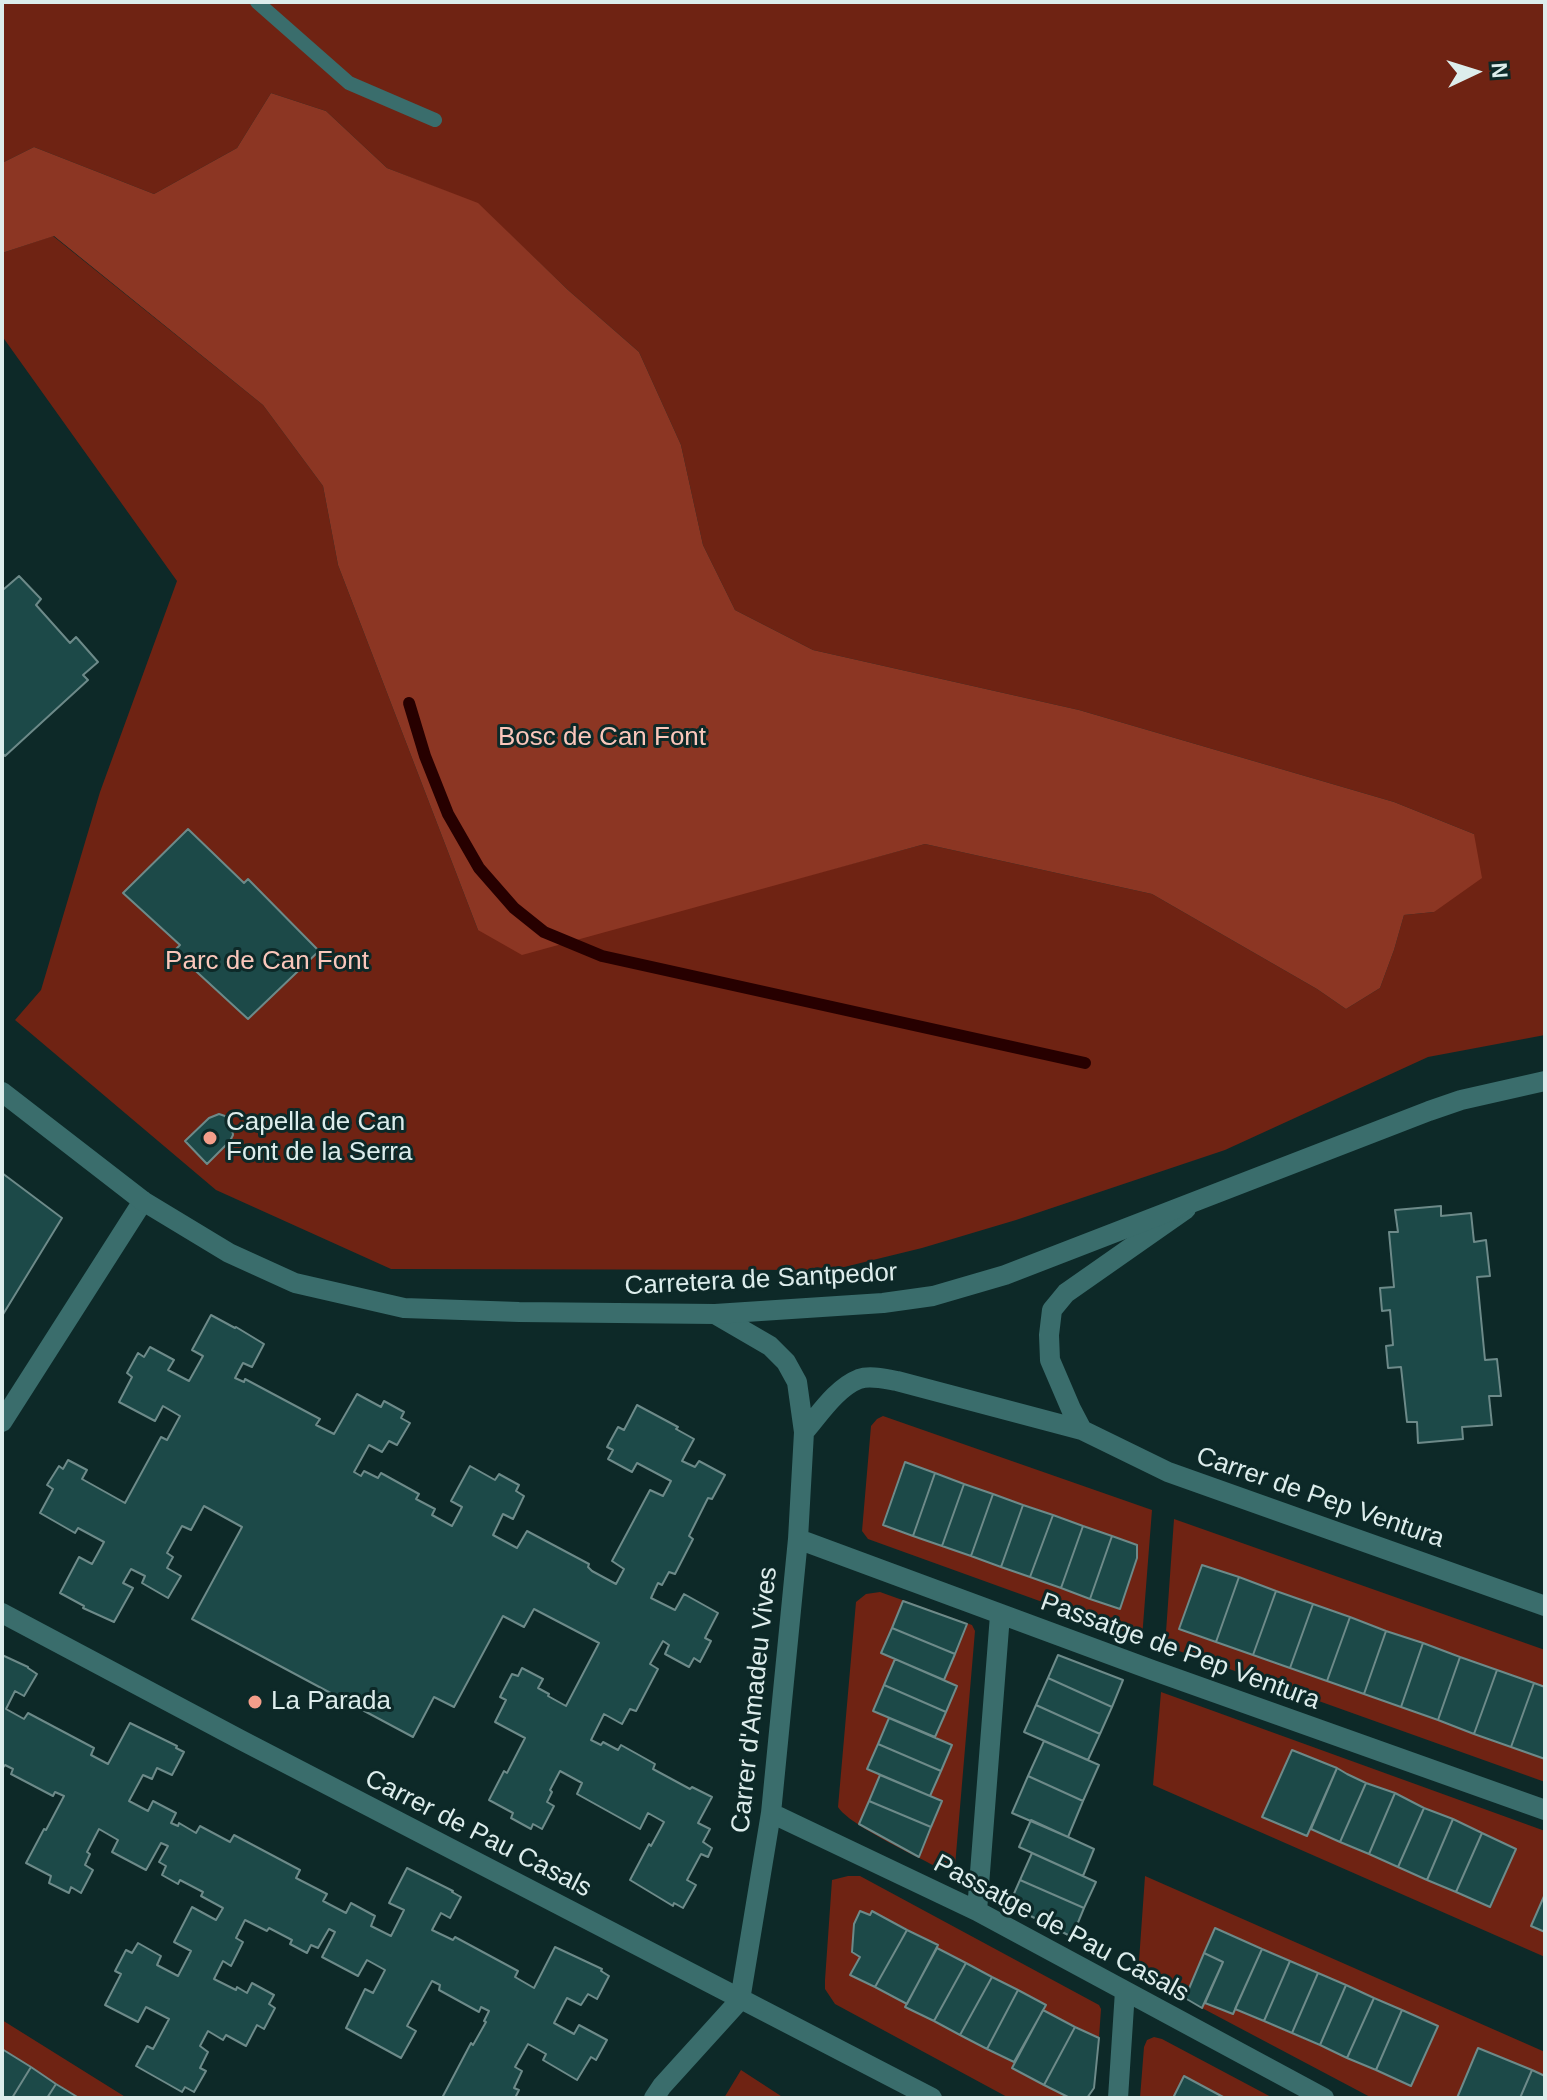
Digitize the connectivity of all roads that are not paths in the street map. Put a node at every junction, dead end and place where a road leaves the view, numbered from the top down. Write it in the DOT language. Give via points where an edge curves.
graph roads {
  1 [pos="257,2"];
  2 [pos="435,120"];
  3 [pos="1545,1081"];
  4 [pos="2,1092"];
  5 [pos="1199,1200"];
  6 [pos="143,1201"];
  7 [pos="715,1314"];
  8 [pos="2,1422"];
  9 [pos="1082,1430"];
  10 [pos="804,1432"];
  11 [pos="798,1539"];
  12 [pos="1545,1606"];
  13 [pos="2,1613"];
  14 [pos="1000,1615"];
  15 [pos="1545,1810"];
  16 [pos="771,1813"];
  17 [pos="977,1911"];
  18 [pos="1125,1991"];
  19 [pos="740,2000"];
  20 [pos="654,2098"];
  21 [pos="932,2098"];
  22 [pos="1118,2098"];
  23 [pos="1324,2098"];
  1 -- 2 [label="lane" via="349,83"];
  3 -- 5 [label="street, Carretera de Santpedor" via="1461,1100"];
  4 -- 6 [label="street, Carretera de Santpedor"];
  5 -- 7 [label="street, Carretera de Santpedor" via="1005,1275 933,1296"];
  5 -- 9 [label="street" via="1066,1293 1052,1310 1050,1360"];
  6 -- 7 [label="street, Carretera de Santpedor" via="229,1253 295,1283 404,1308"];
  6 -- 8 [label="street"];
  7 -- 10 [label="street, Carrer d'Amadeu Vives" via="762,1340 786,1362 797,1382"];
  9 -- 10 [label="street, Carrer de Pep Ventura" via="877,1377 843,1389"];
  9 -- 12 [label="street, Carrer de Pep Ventura" via="1168,1472"];
  10 -- 11 [label="street, Carrer d'Amadeu Vives"];
  11 -- 14 [label="street, Passatge de Pep Ventura"];
  11 -- 16 [label="street, Carrer d'Amadeu Vives"];
  13 -- 19 [label="street, Carrer de Pau Casals"];
  14 -- 15 [label="street, Passatge de Pep Ventura"];
  14 -- 17 [label="street"];
  16 -- 17 [label="street, Passatge de Pau Casals"];
  16 -- 19 [label="street, Carrer d'Amadeu Vives"];
  17 -- 18 [label="street, Passatge de Pau Casals"];
  18 -- 22 [label="street"];
  18 -- 23 [label="street, Passatge de Pau Casals"];
  19 -- 20 [label="street"];
  19 -- 21 [label="street, Carrer de Pau Casals"];
}
